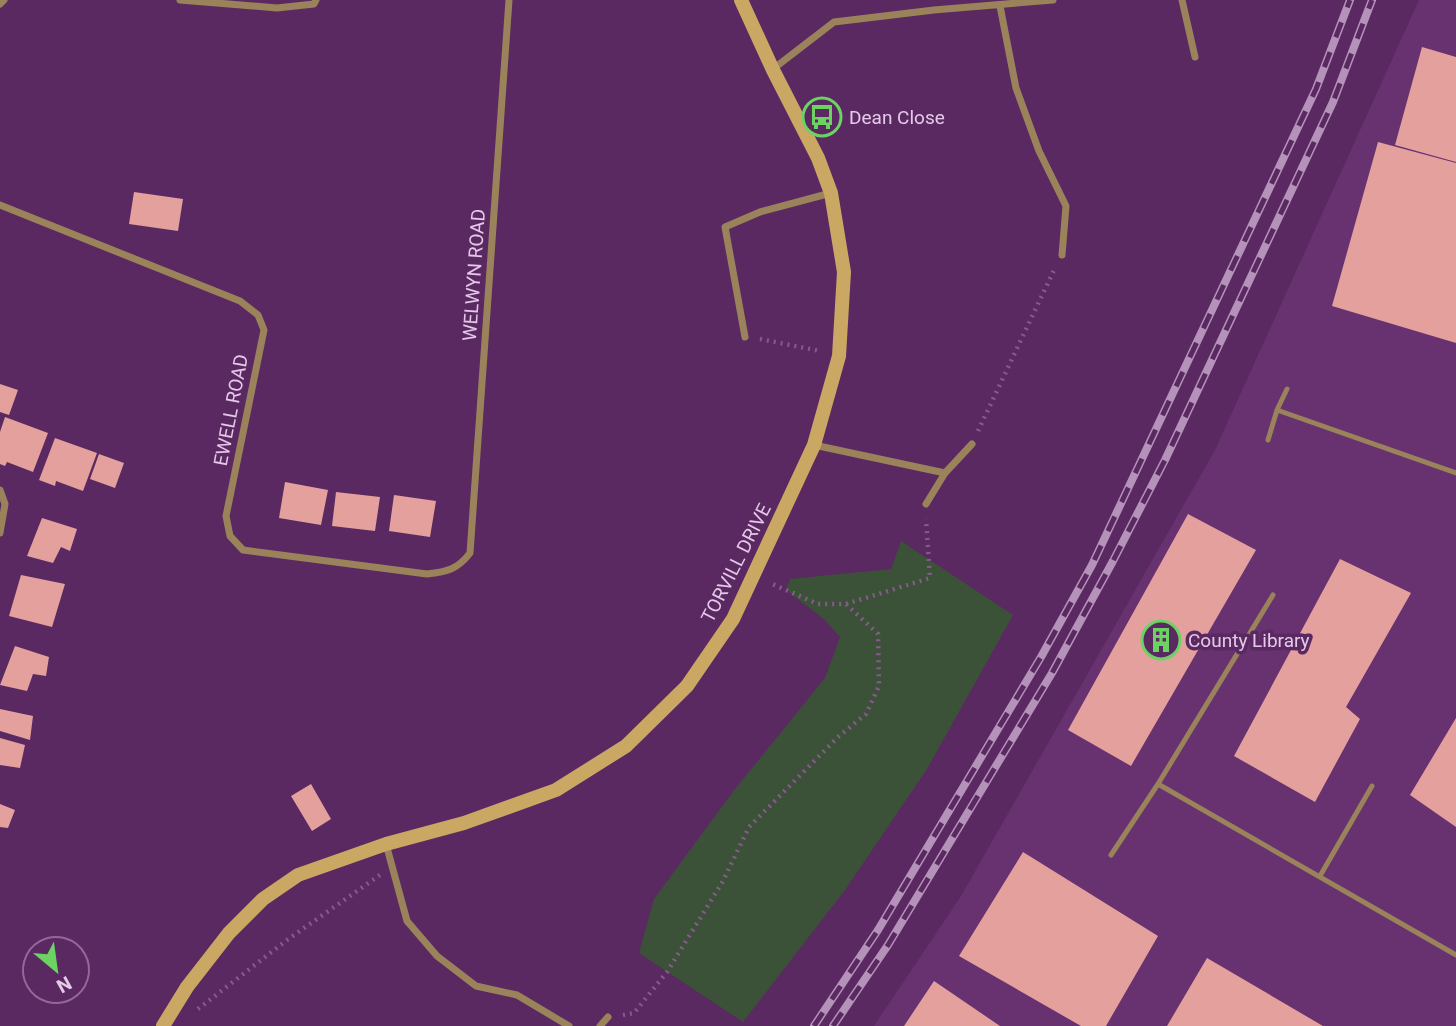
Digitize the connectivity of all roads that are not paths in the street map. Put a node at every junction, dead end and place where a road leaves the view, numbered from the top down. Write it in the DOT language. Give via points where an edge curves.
graph roads {
  1 [pos="4,0"];
  2 [pos="180,0"];
  3 [pos="316,0"];
  4 [pos="509,0"];
  5 [pos="741,0"];
  6 [pos="1053,0"];
  7 [pos="1182,0"];
  8 [pos="0,4"];
  9 [pos="1000,6"];
  10 [pos="1195,57"];
  11 [pos="773,70"];
  12 [pos="831,193"];
  13 [pos="0,205"];
  14 [pos="1062,255"];
  15 [pos="746,337"];
  16 [pos="1287,389"];
  17 [pos="1277,410"];
  18 [pos="1268,440"];
  19 [pos="972,444"];
  20 [pos="814,445"];
  21 [pos="945,473"];
  22 [pos="1456,473"];
  23 [pos="0,490"];
  24 [pos="926,504"];
  25 [pos="0,533"];
  26 [pos="470,553"];
  27 [pos="1273,595"];
  28 [pos="1158,784"];
  29 [pos="1372,786"];
  30 [pos="386,844"];
  31 [pos="1111,855"];
  32 [pos="1320,876"];
  33 [pos="1456,955"];
  34 [pos="608,1017"];
  35 [pos="163,1026"];
  36 [pos="569,1026"];
  37 [pos="600,1026"];
  1 -- 8 [label="street"];
  2 -- 3 [label="street" via="277,8 314,4"];
  4 -- 26 [label="street, WELWYN ROAD"];
  5 -- 11 [label="street, TORVILL DRIVE"];
  6 -- 9 [label="street"];
  7 -- 10 [label="street"];
  9 -- 11 [label="street" via="834,22"];
  9 -- 14 [label="street" via="1016,88 1066,206"];
  11 -- 12 [label="street, TORVILL DRIVE"];
  12 -- 15 [label="street" via="760,212 725,227"];
  12 -- 20 [label="street, TORVILL DRIVE" via="844,272 839,356"];
  13 -- 26 [label="street, EWELL ROAD" via="240,301 258,315 264,330 226,516 230,536 243,550 427,574 460,566"];
  16 -- 17 [label="lane"];
  17 -- 18 [label="lane"];
  17 -- 22 [label="lane"];
  19 -- 21 [label="street"];
  20 -- 21 [label="street"];
  20 -- 30 [label="street, TORVILL DRIVE" via="733,619 687,686 626,746 556,790 464,823"];
  21 -- 24 [label="street"];
  23 -- 25 [label="street" via="5,504"];
  27 -- 28 [label="lane"];
  28 -- 31 [label="lane"];
  28 -- 32 [label="lane"];
  29 -- 32 [label="lane"];
  30 -- 35 [label="street, TORVILL DRIVE" via="298,875 263,899 229,933"];
  30 -- 36 [label="street" via="407,921 437,956 476,986 517,995"];
  32 -- 33 [label="lane"];
  34 -- 37 [label="street"];
}
